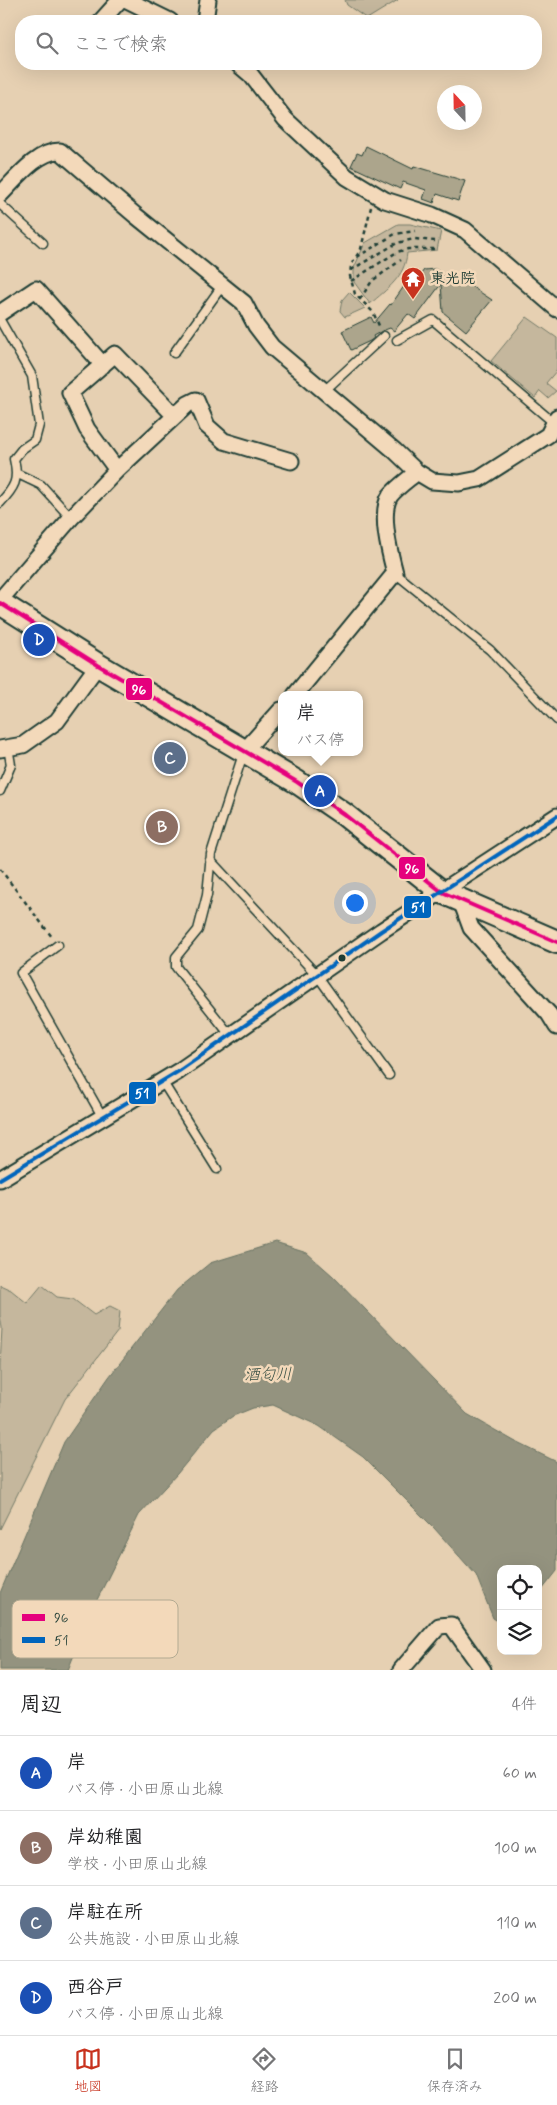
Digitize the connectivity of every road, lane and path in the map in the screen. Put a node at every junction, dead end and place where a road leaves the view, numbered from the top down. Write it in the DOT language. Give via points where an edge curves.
graph roads {
  1 [pos="120,0"];
  2 [pos="126,0"];
  3 [pos="208,0"];
  4 [pos="106,15"];
  5 [pos="157,15"];
  6 [pos="206,15"];
  7 [pos="245,70"];
  8 [pos="374,193"];
  9 [pos="0,195"];
  10 [pos="0,204"];
  11 [pos="415,231"];
  12 [pos="435,241"];
  13 [pos="43,243"];
  14 [pos="434,249"];
  15 [pos="356,257"];
  16 [pos="401,260"];
  17 [pos="351,270"];
  18 [pos="351,281"];
  19 [pos="222,286"];
  20 [pos="360,299"];
  21 [pos="557,309"];
  22 [pos="0,313"];
  23 [pos="0,320"];
  24 [pos="383,335"];
  25 [pos="397,340"];
  26 [pos="174,353"];
  27 [pos="103,365"];
  28 [pos="323,392"];
  29 [pos="175,416"];
  30 [pos="554,429"];
  31 [pos="291,461"];
  32 [pos="117,470"];
  33 [pos="417,472"];
  34 [pos="18,474"];
  35 [pos="0,503"];
  36 [pos="71,518"];
  37 [pos="395,573"];
  38 [pos="0,602"];
  39 [pos="98,665"];
  40 [pos="298,691"];
  41 [pos="278,713"];
  42 [pos="557,720"];
  43 [pos="4,748"];
  44 [pos="245,750"];
  45 [pos="0,791"];
  46 [pos="557,816"];
  47 [pos="210,860"];
  48 [pos="0,869"];
  49 [pos="452,896"];
  50 [pos="557,942"];
  51 [pos="58,945"];
  52 [pos="317,975"];
  53 [pos="557,1027"];
  54 [pos="230,1035"];
  55 [pos="388,1075"];
  56 [pos="162,1081"];
  57 [pos="102,1116"];
  58 [pos="217,1169"];
  59 [pos="0,1178"];
  60 [pos="401,1670"];
  61 [pos="482,1670"];
  1 -- 4 [label="street"];
  2 -- 5 [label="street"];
  3 -- 6 [label="street"];
  7 -- 8 [label="street" via="285,119 347,177"];
  8 -- 15 [label="path"];
  8 -- 21 [label="street" via="465,230"];
  9 -- 19 [label="street" via="35,161 50,151 60,151"];
  10 -- 13 [label="lane"];
  11 -- 15 [label="path" via="395,234"];
  12 -- 17 [label="path" via="414,239 397,243"];
  14 -- 18 [label="path" via="397,252"];
  15 -- 17 [label="path"];
  16 -- 20 [label="path" via="372,280"];
  17 -- 18 [label="path"];
  18 -- 20 [label="path"];
  19 -- 26 [label="lane"];
  19 -- 28 [label="street" via="244,303 272,348"];
  20 -- 24 [label="path" via="373,312"];
  22 -- 27 [label="street" via="36,289"];
  23 -- 34 [label="lane" via="32,376 39,425 35,440 14,458"];
  24 -- 28 [label="lane"];
  25 -- 30 [label="lane" via="433,320"];
  27 -- 29 [label="street" via="115,354"];
  27 -- 32 [label="street" via="70,393 87,429"];
  28 -- 33 [label="street"];
  29 -- 31 [label="street" via="196,400 207,426 224,442"];
  29 -- 32 [label="street"];
  30 -- 33 [label="street" via="479,478 459,483 432,481"];
  32 -- 36 [label="street"];
  33 -- 37 [label="street" via="390,496 385,509"];
  34 -- 35 [label="lane" via="10,493"];
  34 -- 36 [label="lane" via="41,485"];
  36 -- 38 [label="street"];
  37 -- 40 [label="street"];
  37 -- 42 [label="lane" via="490,650"];
  38 -- 39 [label="main road"];
  39 -- 43 [label="street" via="57,721 23,745"];
  39 -- 44 [label="main road"];
  41 -- 44 [label="street"];
  43 -- 45 [label="lane" via="11,765"];
  44 -- 47 [label="lane"];
  44 -- 49 [label="main road" via="344,815"];
  46 -- 49 [label="street"];
  47 -- 52 [label="lane"];
  47 -- 54 [label="lane" via="207,896 198,930 176,957 176,967"];
  48 -- 51 [label="path"];
  49 -- 50 [label="main road"];
  49 -- 52 [label="street"];
  49 -- 53 [label="street" via="471,928"];
  51 -- 57 [label="lane" via="21,973"];
  52 -- 54 [label="street"];
  52 -- 55 [label="lane"];
  54 -- 56 [label="street"];
  56 -- 57 [label="street"];
  56 -- 58 [label="lane"];
  57 -- 59 [label="street"];
  60 -- 61 [label="street" via="440,1626 451,1625"];
}
